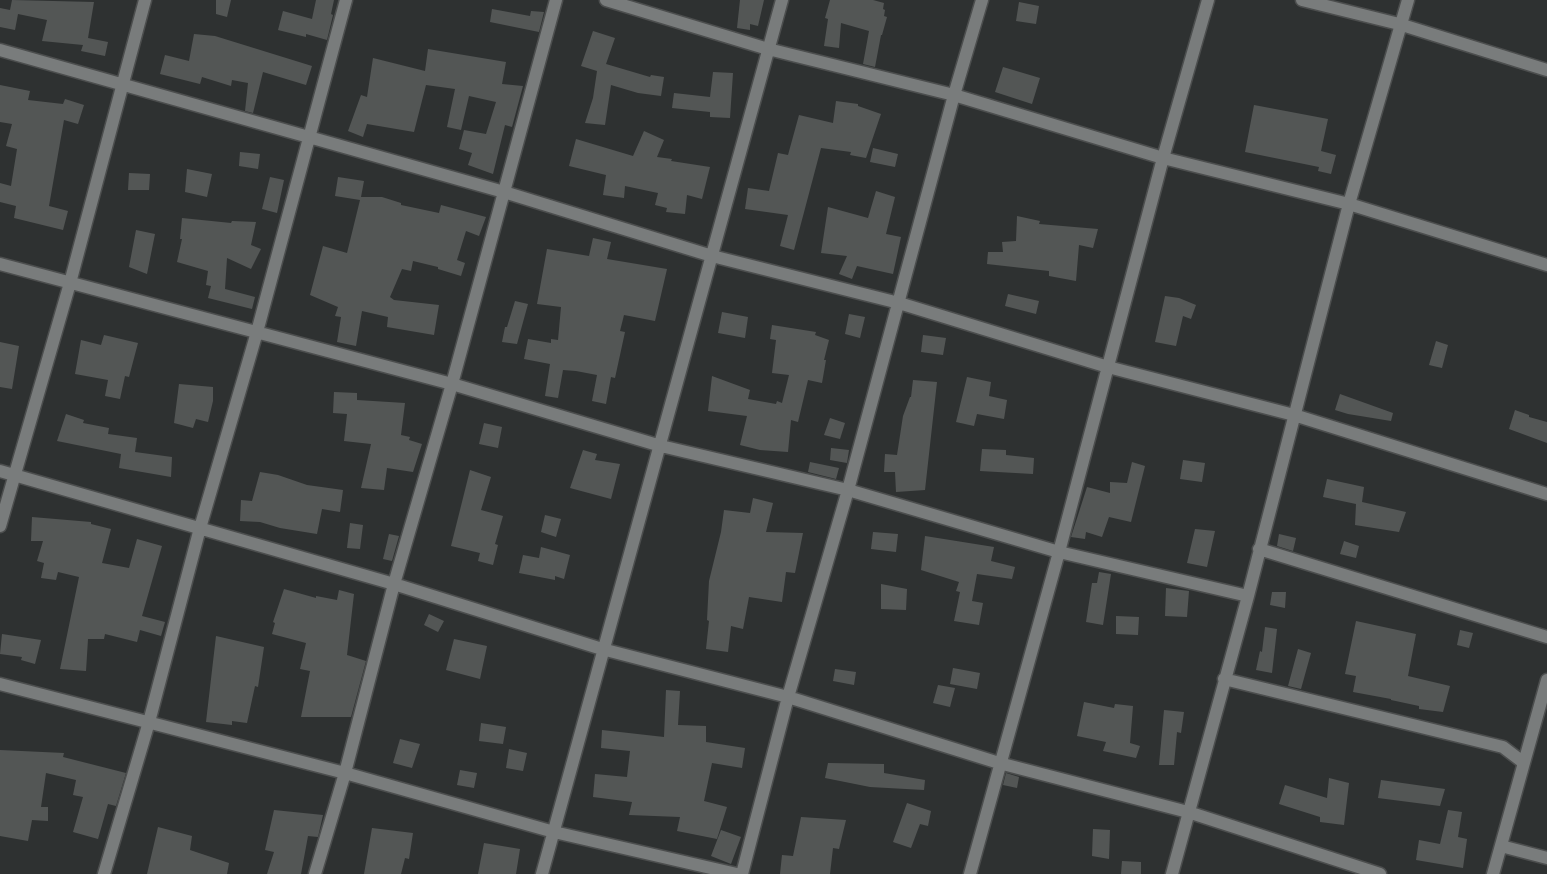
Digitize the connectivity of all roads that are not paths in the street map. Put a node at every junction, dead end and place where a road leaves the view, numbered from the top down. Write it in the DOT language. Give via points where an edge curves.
graph roads {
  1 [pos="145,0"];
  2 [pos="346,0"];
  3 [pos="556,0"];
  4 [pos="606,0"];
  5 [pos="782,0"];
  6 [pos="982,0"];
  7 [pos="1208,0"];
  8 [pos="1302,0"];
  9 [pos="1408,0"];
  10 [pos="1399,24"];
  11 [pos="768,49"];
  12 [pos="0,50"];
  13 [pos="1547,70"];
  14 [pos="123,85"];
  15 [pos="954,95"];
  16 [pos="309,137"];
  17 [pos="1163,158"];
  18 [pos="504,192"];
  19 [pos="1349,204"];
  20 [pos="712,256"];
  21 [pos="0,264"];
  22 [pos="1547,265"];
  23 [pos="70,283"];
  24 [pos="899,303"];
  25 [pos="257,332"];
  26 [pos="1108,367"];
  27 [pos="452,384"];
  28 [pos="1294,414"];
  29 [pos="661,446"];
  30 [pos="0,471"];
  31 [pos="14,475"];
  32 [pos="848,490"];
  33 [pos="1547,494"];
  34 [pos="0,526"];
  35 [pos="200,528"];
  36 [pos="1258,549"];
  37 [pos="1059,552"];
  38 [pos="394,584"];
  39 [pos="1248,596"];
  40 [pos="1547,637"];
  41 [pos="602,649"];
  42 [pos="1224,679"];
  43 [pos="1547,680"];
  44 [pos="0,684"];
  45 [pos="788,697"];
  46 [pos="1543,708"];
  47 [pos="149,722"];
  48 [pos="999,763"];
  49 [pos="1524,763"];
  50 [pos="345,773"];
  51 [pos="1188,812"];
  52 [pos="554,832"];
  53 [pos="1501,846"];
  54 [pos="1547,858"];
  55 [pos="104,874"];
  56 [pos="315,874"];
  57 [pos="542,874"];
  58 [pos="737,874"];
  59 [pos="742,874"];
  60 [pos="970,874"];
  61 [pos="1172,874"];
  62 [pos="1380,874"];
  63 [pos="1493,874"];
  1 -- 14 [label="street"];
  2 -- 16 [label="street"];
  3 -- 18 [label="street"];
  4 -- 11 [label="street"];
  5 -- 11 [label="street"];
  6 -- 15 [label="street"];
  7 -- 17 [label="street"];
  8 -- 10 [label="street"];
  9 -- 10 [label="street"];
  10 -- 13 [label="street"];
  10 -- 19 [label="street"];
  11 -- 15 [label="street"];
  11 -- 20 [label="street"];
  12 -- 14 [label="street"];
  14 -- 16 [label="street"];
  14 -- 23 [label="street"];
  15 -- 17 [label="street"];
  15 -- 24 [label="street"];
  16 -- 18 [label="street"];
  16 -- 25 [label="street"];
  17 -- 19 [label="street"];
  17 -- 26 [label="street"];
  18 -- 20 [label="street"];
  18 -- 27 [label="street"];
  19 -- 22 [label="street"];
  19 -- 28 [label="street"];
  20 -- 24 [label="street"];
  20 -- 29 [label="street"];
  21 -- 23 [label="street"];
  23 -- 25 [label="street"];
  23 -- 31 [label="street"];
  24 -- 26 [label="street"];
  24 -- 32 [label="street"];
  25 -- 27 [label="street"];
  25 -- 35 [label="street"];
  26 -- 28 [label="street"];
  26 -- 37 [label="street"];
  27 -- 29 [label="street"];
  27 -- 38 [label="street"];
  28 -- 33 [label="street"];
  28 -- 36 [label="street"];
  29 -- 32 [label="street"];
  29 -- 41 [label="street"];
  30 -- 31 [label="street"];
  31 -- 34 [label="street"];
  31 -- 35 [label="street"];
  32 -- 37 [label="street"];
  32 -- 45 [label="street"];
  35 -- 38 [label="street"];
  35 -- 47 [label="street"];
  36 -- 39 [label="street"];
  36 -- 40 [label="street"];
  37 -- 39 [label="street"];
  37 -- 48 [label="street"];
  38 -- 41 [label="street"];
  38 -- 50 [label="street"];
  39 -- 42 [label="street"];
  41 -- 45 [label="street"];
  41 -- 52 [label="street"];
  42 -- 49 [label="street" via="1503,747"];
  42 -- 51 [label="street"];
  43 -- 46 [label="street"];
  44 -- 47 [label="street"];
  45 -- 48 [label="street"];
  45 -- 59 [label="street"];
  46 -- 49 [label="street"];
  47 -- 50 [label="street"];
  47 -- 55 [label="street"];
  48 -- 51 [label="street"];
  48 -- 60 [label="street"];
  49 -- 53 [label="street"];
  50 -- 52 [label="street"];
  50 -- 56 [label="street"];
  51 -- 61 [label="street"];
  51 -- 62 [label="street"];
  52 -- 57 [label="street"];
  52 -- 58 [label="street"];
  53 -- 54 [label="street"];
  53 -- 63 [label="street"];
}
